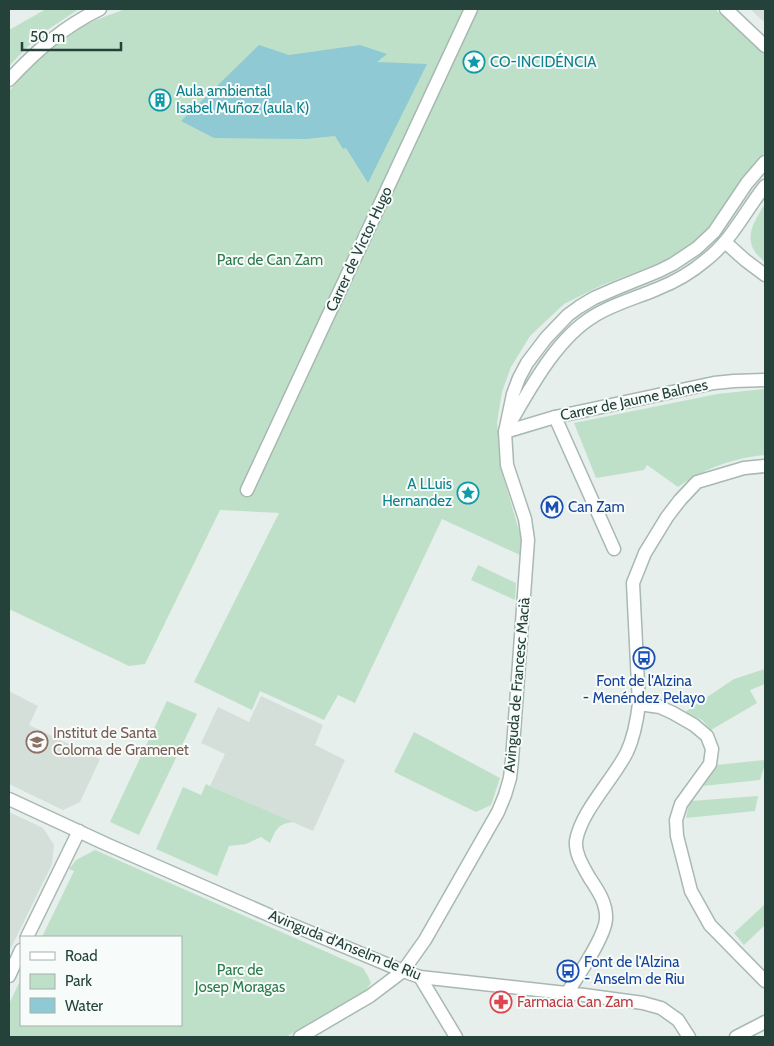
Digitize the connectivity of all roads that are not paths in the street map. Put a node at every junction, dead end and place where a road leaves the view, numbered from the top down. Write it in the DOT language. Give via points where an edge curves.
graph roads {
  1 [pos="100,9"];
  2 [pos="471,9"];
  3 [pos="726,9"];
  4 [pos="765,46"];
  5 [pos="9,80"];
  6 [pos="765,162"];
  7 [pos="765,186"];
  8 [pos="725,242"];
  9 [pos="765,274"];
  10 [pos="765,380"];
  11 [pos="555,417"];
  12 [pos="505,432"];
  13 [pos="765,466"];
  14 [pos="247,490"];
  15 [pos="614,549"];
  16 [pos="639,704"];
  17 [pos="9,799"];
  18 [pos="78,831"];
  19 [pos="28,936"];
  20 [pos="20,952"];
  21 [pos="403,971"];
  22 [pos="9,976"];
  23 [pos="420,977"];
  24 [pos="765,981"];
  25 [pos="567,993"];
  26 [pos="765,1022"];
  27 [pos="300,1037"];
  28 [pos="456,1037"];
  29 [pos="689,1037"];
  30 [pos="736,1037"];
  1 -- 5 [label="street" via="50,40"];
  2 -- 14 [label="street, Carrer de Victor Hugo"];
  3 -- 4 [label="street"];
  6 -- 12 [label="street, Avinguda de Francesc Macià" via="714,232 696,248 674,264 594,298 557,325 535,351 519,378"];
  7 -- 8 [label="street"];
  8 -- 9 [label="street"];
  8 -- 12 [label="street" via="706,261 675,281 606,309 584,322 540,372"];
  10 -- 11 [label="street, Carrer de Jaume Balmes" via="714,383"];
  11 -- 12 [label="street, Carrer de Jaume Balmes"];
  11 -- 15 [label="street"];
  12 -- 21 [label="street, Avinguda de Francesc Macià" via="507,465 524,514 528,540 510,778 498,812 477,850 425,940"];
  13 -- 16 [label="street" via="744,468 697,482 667,517 645,553 633,583"];
  16 -- 24 [label="street" via="673,713 707,736 712,749 710,764 681,804 676,820 677,836 691,890 710,925"];
  16 -- 25 [label="street" via="626,753 580,827 576,844 580,860 603,901 606,919 596,947"];
  17 -- 18 [label="street, Avinguda d'Anselm de Riu"];
  18 -- 19 [label="street"];
  18 -- 21 [label="street, Avinguda d'Anselm de Riu"];
  20 -- 22 [label="street"];
  21 -- 23 [label="street, Avinguda d'Anselm de Riu"];
  21 -- 27 [label="street, Avinguda de Francesc Macià" via="370,996"];
  23 -- 25 [label="street, Avinguda d'Anselm de Riu"];
  23 -- 28 [label="street"];
  25 -- 29 [label="street, Avinguda d'Anselm de Riu" via="662,1008 678,1020"];
  26 -- 30 [label="street"];
}
